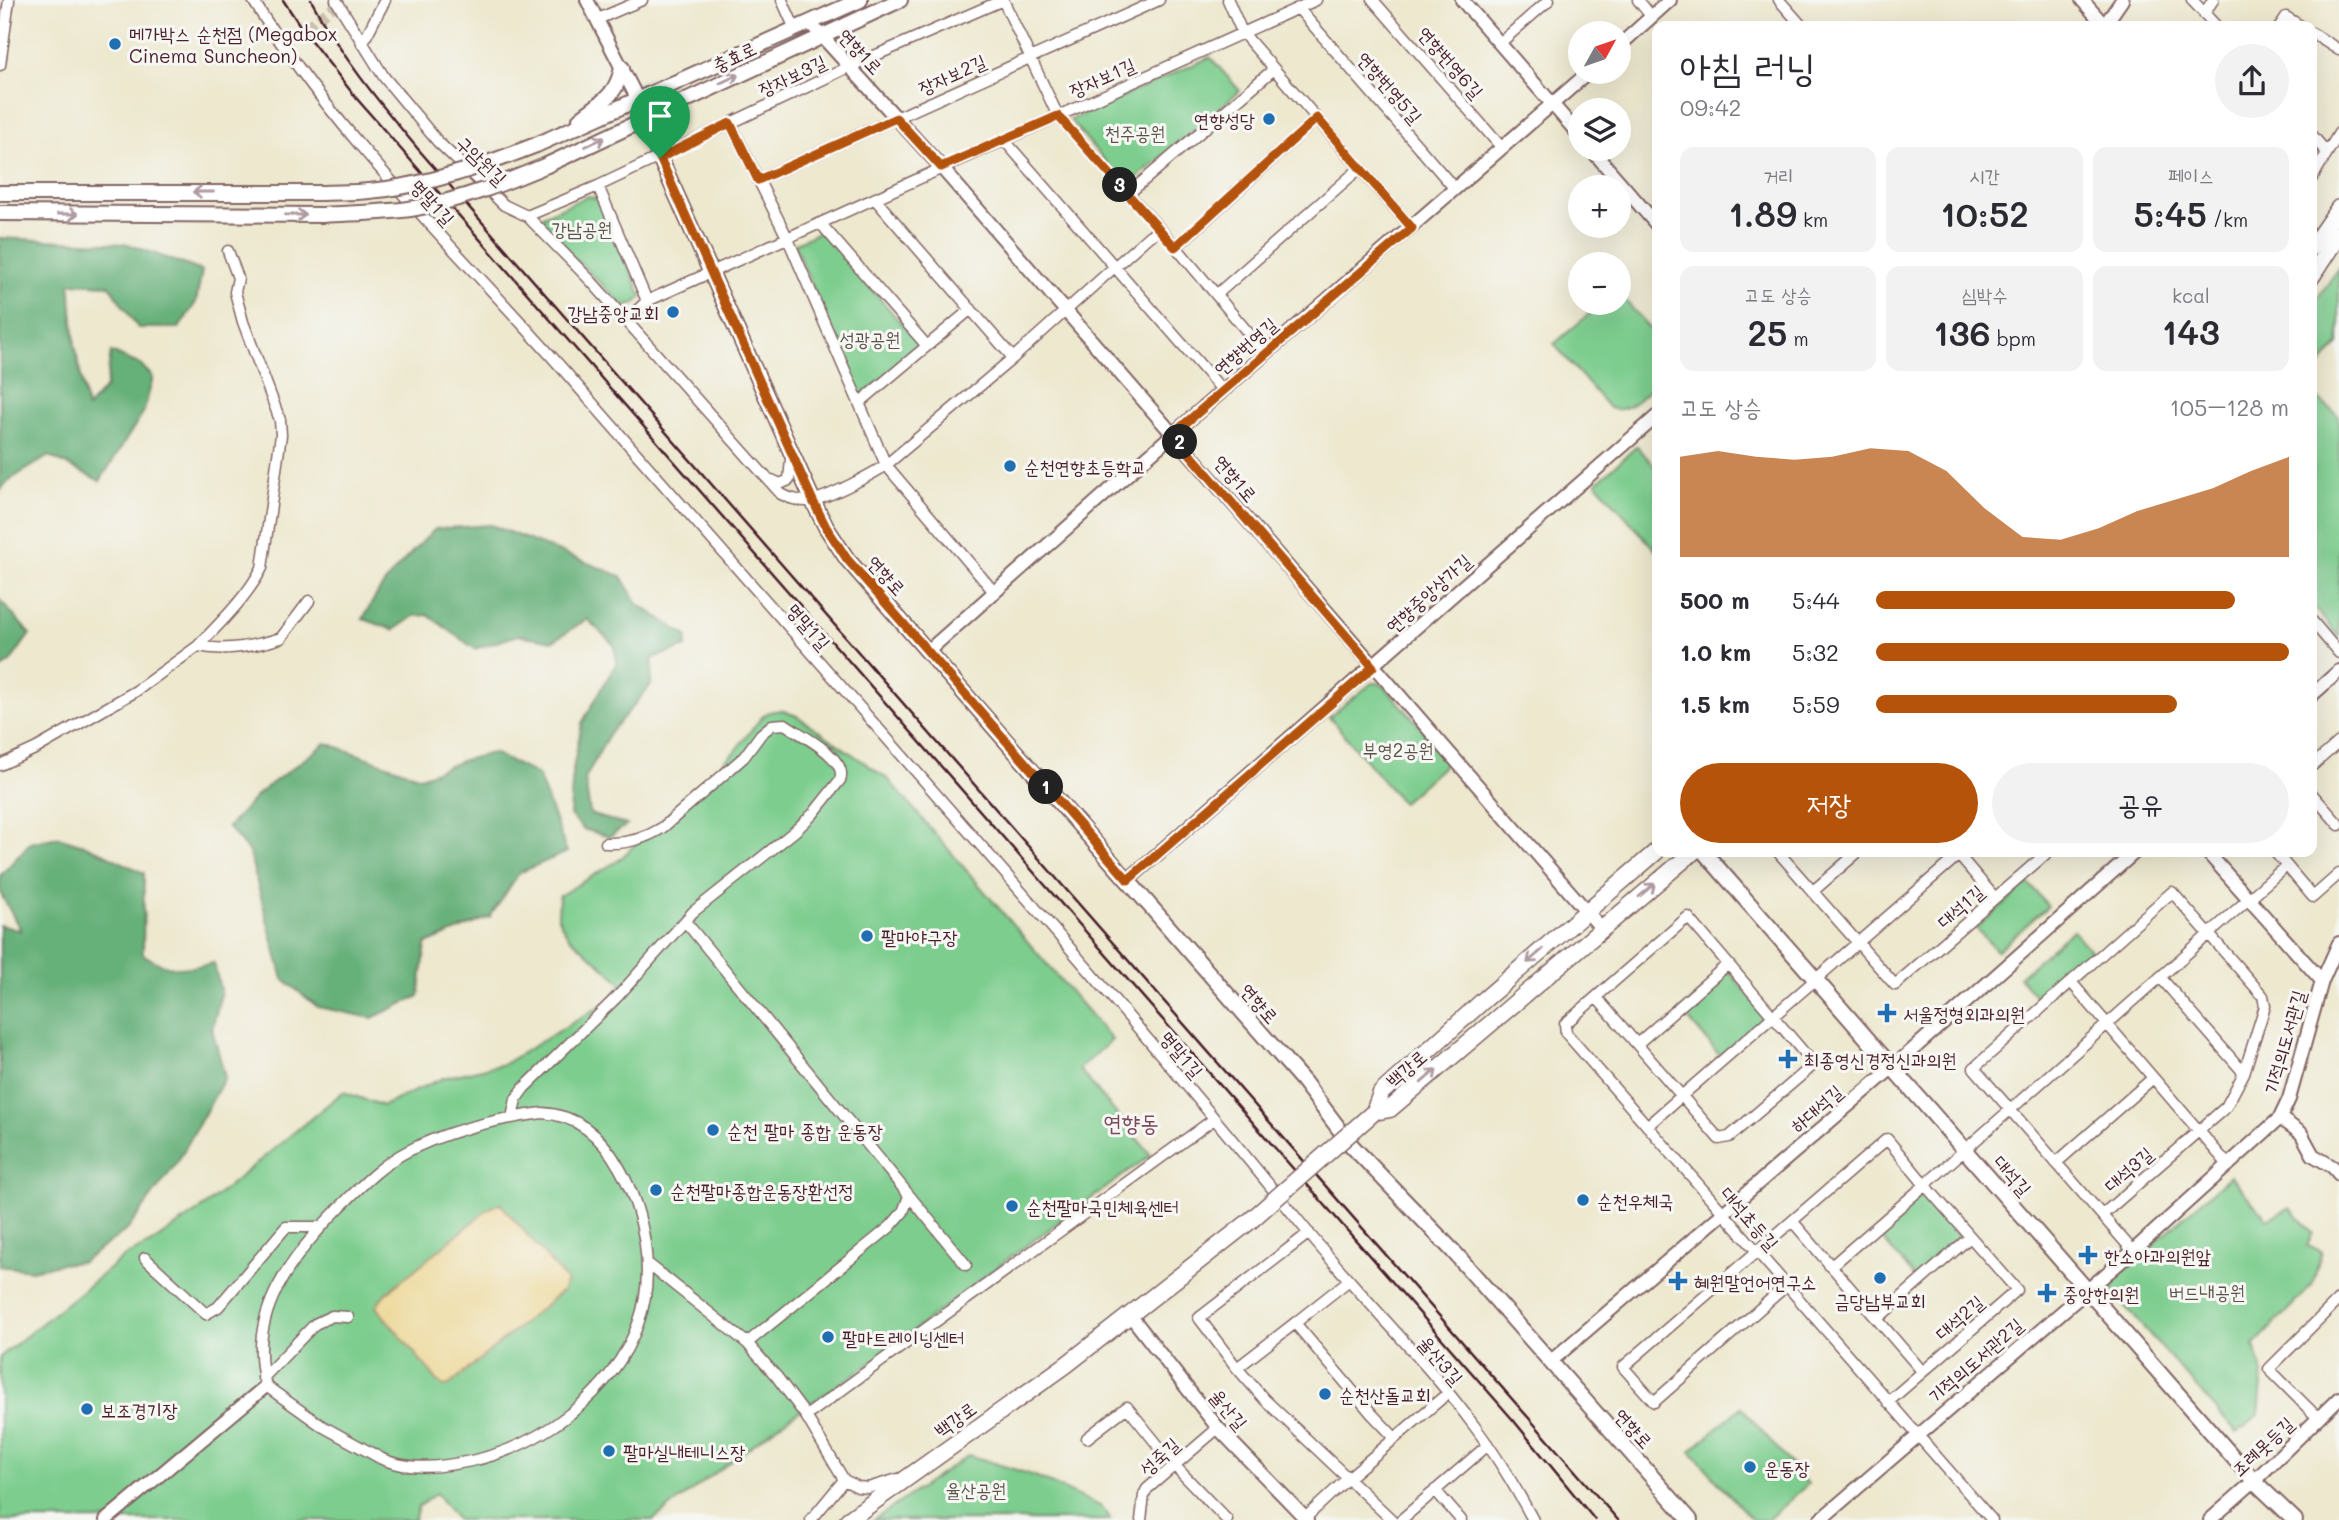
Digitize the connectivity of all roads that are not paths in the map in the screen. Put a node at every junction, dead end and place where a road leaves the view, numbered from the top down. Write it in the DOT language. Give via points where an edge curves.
graph roads {
  1 [pos="9,0"];
  2 [pos="253,0"];
  3 [pos="385,0"];
  4 [pos="587,0"];
  5 [pos="642,0"];
  6 [pos="782,0"];
  7 [pos="860,0"];
  8 [pos="900,0"];
  9 [pos="1003,0"];
  10 [pos="1159,0"];
  11 [pos="1228,0"];
  12 [pos="1316,0"];
  13 [pos="1373,0"];
  14 [pos="1462,0"];
  15 [pos="1549,0"];
  16 [pos="1638,0"];
  17 [pos="1670,0"];
  18 [pos="1779,0"];
  19 [pos="2082,0"];
  20 [pos="2122,0"];
  21 [pos="2193,0"];
  22 [pos="2213,0"];
  23 [pos="337,2"];
  24 [pos="1298,8"];
  25 [pos="2204,14"];
  26 [pos="1651,16"];
  27 [pos="598,19"];
  28 [pos="1798,21"];
  29 [pos="2101,21"];
  30 [pos="2108,21"];
  31 [pos="2211,21"];
  32 [pos="802,26"];
  33 [pos="1242,32"];
  34 [pos="1631,35"];
  35 [pos="821,36"];
  36 [pos="2317,36"];
  37 [pos="1500,43"];
  38 [pos="362,44"];
  39 [pos="2339,50"];
  40 [pos="1030,58"];
  41 [pos="0,65"];
  42 [pos="851,66"];
  43 [pos="622,68"];
  44 [pos="1274,69"];
  45 [pos="1576,84"];
  46 [pos="638,100"];
  47 [pos="1553,104"];
  48 [pos="1058,116"];
  49 [pos="644,118"];
  50 [pos="896,118"];
  51 [pos="1317,118"];
  52 [pos="1568,122"];
  53 [pos="730,123"];
  54 [pos="570,130"];
  55 [pos="2339,133"];
  56 [pos="1005,141"];
  57 [pos="2317,141"];
  58 [pos="1502,148"];
  59 [pos="2327,153"];
  60 [pos="660,158"];
  61 [pos="1601,161"];
  62 [pos="941,167"];
  63 [pos="1360,168"];
  64 [pos="2317,170"];
  65 [pos="758,180"];
  66 [pos="598,186"];
  67 [pos="1455,189"];
  68 [pos="0,193"];
  69 [pos="1128,194"];
  70 [pos="875,199"];
  71 [pos="2339,208"];
  72 [pos="0,213"];
  73 [pos="527,216"];
  74 [pos="1652,219"];
  75 [pos="821,224"];
  76 [pos="1412,228"];
  77 [pos="1160,230"];
  78 [pos="2339,234"];
  79 [pos="788,239"];
  80 [pos="2317,240"];
  81 [pos="1175,247"];
  82 [pos="228,251"];
  83 [pos="1115,266"];
  84 [pos="2317,268"];
  85 [pos="711,274"];
  86 [pos="1216,295"];
  87 [pos="647,301"];
  88 [pos="971,309"];
  89 [pos="1065,312"];
  90 [pos="627,320"];
  91 [pos="926,346"];
  92 [pos="1266,354"];
  93 [pos="1013,358"];
  94 [pos="1223,391"];
  95 [pos="859,403"];
  96 [pos="1652,420"];
  97 [pos="1173,434"];
  98 [pos="790,448"];
  99 [pos="886,465"];
  100 [pos="766,477"];
  101 [pos="813,501"];
  102 [pos="995,593"];
  103 [pos="309,601"];
  104 [pos="2317,627"];
  105 [pos="198,646"];
  106 [pos="928,651"];
  107 [pos="2339,653"];
  108 [pos="1373,667"];
  109 [pos="2339,671"];
  110 [pos="2317,691"];
  111 [pos="2339,742"];
  112 [pos="2317,762"];
  113 [pos="0,765"];
  114 [pos="2317,800"];
  115 [pos="2339,825"];
  116 [pos="606,843"];
  117 [pos="1652,855"];
  118 [pos="1687,857"];
  119 [pos="1708,857"];
  120 [pos="1782,857"];
  121 [pos="1852,857"];
  122 [pos="1955,857"];
  123 [pos="1962,857"];
  124 [pos="2042,857"];
  125 [pos="2129,857"];
  126 [pos="2211,857"];
  127 [pos="2279,857"];
  128 [pos="2286,866"];
  129 [pos="2339,874"];
  130 [pos="1128,880"];
  131 [pos="1812,892"];
  132 [pos="1995,898"];
  133 [pos="2248,899"];
  134 [pos="1587,911"];
  135 [pos="685,922"];
  136 [pos="1602,929"];
  137 [pos="2209,934"];
  138 [pos="2339,943"];
  139 [pos="1858,944"];
  140 [pos="1728,964"];
  141 [pos="2160,977"];
  142 [pos="1816,981"];
  143 [pos="2322,981"];
  144 [pos="2071,982"];
  145 [pos="1596,997"];
  146 [pos="1774,1017"];
  147 [pos="2107,1024"];
  148 [pos="1637,1044"];
  149 [pos="1892,1068"];
  150 [pos="2244,1073"];
  151 [pos="2153,1078"];
  152 [pos="1682,1096"];
  153 [pos="2010,1110"];
  154 [pos="1374,1112"];
  155 [pos="512,1118"];
  156 [pos="2280,1118"];
  157 [pos="1214,1119"];
  158 [pos="1647,1126"];
  159 [pos="2199,1131"];
  160 [pos="1966,1149"];
  161 [pos="2056,1163"];
  162 [pos="2228,1166"];
  163 [pos="2339,1174"];
  164 [pos="1925,1185"];
  165 [pos="909,1196"];
  166 [pos="1723,1213"];
  167 [pos="2102,1215"];
  168 [pos="1793,1222"];
  169 [pos="320,1227"];
  170 [pos="1309,1233"];
  171 [pos="1970,1237"];
  172 [pos="2133,1251"];
  173 [pos="1758,1252"];
  174 [pos="145,1258"];
  175 [pos="647,1263"];
  176 [pos="966,1265"];
  177 [pos="1829,1265"];
  178 [pos="1348,1281"];
  179 [pos="1787,1286"];
  180 [pos="2087,1290"];
  181 [pos="2339,1299"];
  182 [pos="1130,1315"];
  183 [pos="348,1317"];
  184 [pos="1877,1320"];
  185 [pos="1294,1323"];
  186 [pos="747,1343"];
  187 [pos="1550,1363"];
  188 [pos="1237,1368"];
  189 [pos="1922,1371"];
  190 [pos="265,1382"];
  191 [pos="1448,1393"];
  192 [pos="2339,1398"];
  193 [pos="1888,1402"];
  194 [pos="806,1416"];
  195 [pos="2319,1419"];
  196 [pos="1218,1428"];
  197 [pos="1917,1435"];
  198 [pos="1395,1437"];
  199 [pos="1087,1438"];
  200 [pos="1488,1445"];
  201 [pos="1174,1465"];
  202 [pos="915,1473"];
  203 [pos="1348,1478"];
  204 [pos="844,1480"];
  205 [pos="2254,1481"];
  206 [pos="1435,1490"];
  207 [pos="106,1520"];
  208 [pos="811,1520"];
  209 [pos="848,1520"];
  210 [pos="1141,1520"];
  211 [pos="1227,1520"];
  212 [pos="1305,1520"];
  213 [pos="1392,1520"];
  214 [pos="1401,1520"];
  215 [pos="1461,1520"];
  216 [pos="1534,1520"];
  217 [pos="1690,1520"];
  218 [pos="1820,1520"];
  219 [pos="1992,1520"];
  220 [pos="2210,1520"];
  221 [pos="2295,1520"];
  1 -- 41 [label="street"];
  2 -- 157 [label="street, 명말1길" via="282,45 405,197 541,344"];
  3 -- 38 [label="street"];
  4 -- 27 [label="street"];
  5 -- 27 [label="street"];
  6 -- 32 [label="street"];
  7 -- 32 [label="main road, 충효로"];
  8 -- 35 [label="main road, 충효로"];
  9 -- 40 [label="street"];
  9 -- 42 [label="street, 장자보3길"];
  10 -- 40 [label="street, 장자보2길"];
  11 -- 33 [label="street"];
  12 -- 24 [label="street, 장자보1길"];
  13 -- 58 [label="street, 연향번영6길"];
  14 -- 37 [label="street"];
  15 -- 37 [label="street"];
  16 -- 26 [label="street"];
  17 -- 26 [label="street"];
  18 -- 28 [label="street"];
  19 -- 29 [label="street"];
  20 -- 30 [label="street"];
  21 -- 25 [label="street"];
  22 -- 25 [label="street"];
  23 -- 38 [label="street, 구암원길"];
  24 -- 33 [label="street, 장자보1길"];
  24 -- 67 [label="street, 연향번영5길"];
  25 -- 31 [label="street"];
  26 -- 34 [label="street"];
  27 -- 43 [label="street"];
  32 -- 35 [label="street, 연향1로"];
  32 -- 46 [label="main road, 충효로"];
  33 -- 44 [label="street"];
  33 -- 48 [label="street, 장자보1길"];
  35 -- 42 [label="street, 연향1로"];
  49 -- 35 [label="main road, 충효로, one-way"];
  36 -- 39 [label="street"];
  37 -- 47 [label="street"];
  38 -- 73 [label="street, 구암원길" via="438,142 504,205"];
  40 -- 48 [label="street"];
  40 -- 50 [label="street, 장자보2길"];
  42 -- 50 [label="street, 연향1로"];
  42 -- 53 [label="street, 장자보3길"];
  43 -- 46 [label="street"];
  43 -- 54 [label="main road" via="613,93"];
  44 -- 51 [label="street"];
  44 -- 69 [label="street"];
  45 -- 47 [label="street, 연향번영길"];
  46 -- 49 [label="main road, 연향로"];
  46 -- 54 [label="main road, 충효로"];
  47 -- 52 [label="street"];
  47 -- 58 [label="street, 연향번영길"];
  48 -- 56 [label="street, 장자보1길"];
  48 -- 69 [label="street"];
  49 -- 60 [label="main road, 연향로"];
  72 -- 49 [label="main road, 충효로, one-way, bridge" via="323,215 415,208 502,184"];
  50 -- 62 [label="street, 연향1로"];
  50 -- 65 [label="street, 장자보2길"];
  51 -- 63 [label="street"];
  51 -- 81 [label="street"];
  53 -- 60 [label="street, 장자보3길"];
  53 -- 65 [label="street"];
  54 -- 68 [label="main road, 충효로, one-way, bridge" via="435,180 369,191"];
  55 -- 59 [label="street"];
  56 -- 62 [label="street, 장자보1길"];
  56 -- 83 [label="street"];
  57 -- 59 [label="street"];
  58 -- 67 [label="street, 연향번영길"];
  59 -- 64 [label="street"];
  60 -- 66 [label="street, 장자보3길"];
  60 -- 85 [label="main road, 연향로"];
  61 -- 74 [label="street"];
  62 -- 70 [label="street, 장자보1길"];
  62 -- 89 [label="street, 연향1로"];
  63 -- 76 [label="street"];
  63 -- 86 [label="street"];
  65 -- 79 [label="street"];
  66 -- 73 [label="street, 장자보3길"];
  66 -- 87 [label="street"];
  67 -- 76 [label="street, 연향번영길"];
  69 -- 77 [label="street"];
  70 -- 75 [label="street, 장자보1길"];
  70 -- 88 [label="street"];
  71 -- 80 [label="main road"];
  73 -- 90 [label="street, 구암원길"];
  75 -- 79 [label="street, 장자보1길"];
  75 -- 91 [label="street"];
  76 -- 92 [label="street, 연향번영길"];
  77 -- 81 [label="street"];
  77 -- 83 [label="street"];
  78 -- 84 [label="main road"];
  79 -- 85 [label="street, 장자보1길"];
  79 -- 95 [label="street"];
  81 -- 86 [label="street"];
  82 -- 105 [label="street" via="243,322 276,406 281,435 262,568"];
  83 -- 89 [label="street"];
  83 -- 94 [label="street"];
  85 -- 87 [label="street"];
  85 -- 98 [label="main road, 연향로"];
  86 -- 92 [label="street"];
  87 -- 90 [label="street"];
  88 -- 91 [label="street"];
  88 -- 93 [label="street"];
  89 -- 93 [label="street"];
  89 -- 97 [label="street, 연향1로"];
  90 -- 100 [label="street"];
  91 -- 95 [label="street"];
  92 -- 94 [label="street, 연향번영길"];
  93 -- 99 [label="street"];
  94 -- 97 [label="street, 연향번영길"];
  95 -- 99 [label="street"];
  96 -- 108 [label="street, 연향중앙상가길"];
  97 -- 102 [label="street, 연향번영길"];
  97 -- 108 [label="street, 연향1로"];
  98 -- 100 [label="street" via="789,480 780,484"];
  98 -- 101 [label="main road, 연향로"];
  99 -- 101 [label="street"];
  99 -- 102 [label="street"];
  100 -- 101 [label="street" via="787,497"];
  101 -- 106 [label="main road, 연향로" via="847,559"];
  102 -- 106 [label="street, 연향번영길"];
  103 -- 105 [label="street" via="281,638 227,649"];
  104 -- 107 [label="street"];
  105 -- 113 [label="street" via="136,691"];
  106 -- 130 [label="main road, 연향로"];
  108 -- 130 [label="street, 연향중앙상가길"];
  108 -- 134 [label="street, 연향1로"];
  109 -- 110 [label="street"];
  111 -- 112 [label="street"];
  114 -- 115 [label="street"];
  116 -- 135 [label="street" via="651,835 663,828 744,757 772,725 785,724 838,762 840,780 813,814"];
  117 -- 134 [label="main road, 백강로"];
  136 -- 118 [label="main road, 백강로, one-way"];
  119 -- 142 [label="main road, 대석길"];
  120 -- 131 [label="street"];
  121 -- 131 [label="street"];
  122 -- 139 [label="street, 대석1길"];
  123 -- 132 [label="street"];
  124 -- 132 [label="street, 대석1길"];
  125 -- 149 [label="street, 하대석길"];
  126 -- 133 [label="street, 기적의도서관길"];
  127 -- 128 [label="street"];
  128 -- 129 [label="street" via="2313,897"];
  128 -- 133 [label="street"];
  130 -- 187 [label="main road, 연향로" via="1303,1081 1352,1146 1453,1251"];
  131 -- 139 [label="street"];
  132 -- 139 [label="street, 대석1길" via="1895,985"];
  133 -- 137 [label="street"];
  133 -- 143 [label="street, 기적의도서관길"];
  134 -- 136 [label="street, 연향1로"];
  134 -- 154 [label="main road, 백강로, one-way" via="1381,1093"];
  135 -- 155 [label="street" via="524,1088"];
  135 -- 165 [label="street"];
  154 -- 136 [label="main road, 백강로, one-way" via="1390,1109"];
  137 -- 141 [label="street"];
  137 -- 144 [label="street, 대석3길" via="2172,892"];
  137 -- 150 [label="street, 대석3길" via="2265,1002"];
  138 -- 143 [label="street"];
  139 -- 142 [label="street, 대석1길"];
  140 -- 145 [label="street" via="1688,917"];
  140 -- 146 [label="street"];
  140 -- 148 [label="street"];
  141 -- 147 [label="street"];
  141 -- 150 [label="street"];
  142 -- 146 [label="street"];
  142 -- 149 [label="main road, 대석길"];
  143 -- 156 [label="street, 기적의도서관길"];
  144 -- 147 [label="street"];
  144 -- 153 [label="street, 대석3길" via="1974,1068"];
  145 -- 148 [label="street"];
  145 -- 158 [label="street, 대석초등길" via="1565,1024 1566,1032"];
  146 -- 152 [label="street"];
  146 -- 152 [label="street" via="1812,1062 1811,1067 1728,1137 1719,1139"];
  147 -- 151 [label="street"];
  147 -- 153 [label="street"];
  148 -- 152 [label="street"];
  149 -- 160 [label="main road, 대석길"];
  149 -- 166 [label="street, 하대석길"];
  150 -- 159 [label="street, 대석3길" via="2226,1107"];
  151 -- 159 [label="street"];
  151 -- 161 [label="street"];
  152 -- 158 [label="street"];
  153 -- 160 [label="street"];
  153 -- 161 [label="street, 대석3길"];
  154 -- 182 [label="main road, 백강로, bridge" via="1250,1220"];
  155 -- 169 [label="street" via="432,1140 403,1154 381,1168"];
  155 -- 175 [label="street" via="552,1114 589,1129 629,1187 641,1220"];
  156 -- 162 [label="street, 기적의도서관2길"];
  156 -- 163 [label="street, 기적의도서관길" via="2301,1133 2313,1156"];
  157 -- 170 [label="street, 명말1길"];
  157 -- 194 [label="street"];
  158 -- 166 [label="street, 대석초등길"];
  159 -- 162 [label="street"];
  159 -- 167 [label="street, 대석3길"];
  160 -- 164 [label="street"];
  160 -- 180 [label="main road, 대석길"];
  161 -- 167 [label="street, 대석3길"];
  162 -- 172 [label="street, 기적의도서관2길"];
  164 -- 168 [label="street, 대석2길" via="1886,1139"];
  164 -- 171 [label="street, 대석2길"];
  164 -- 177 [label="street"];
  165 -- 176 [label="street"];
  165 -- 186 [label="street" via="890,1227"];
  166 -- 173 [label="street, 대석초등길"];
  166 -- 187 [label="street, 하대석길"];
  167 -- 172 [label="street"];
  168 -- 173 [label="street, 대석2길"];
  168 -- 177 [label="street"];
  169 -- 174 [label="street" via="286,1227 218,1307 206,1314"];
  169 -- 190 [label="street" via="287,1269 270,1304 260,1346"];
  170 -- 178 [label="street, 율산3길"];
  170 -- 188 [label="street" via="1199,1318"];
  171 -- 184 [label="street"];
  171 -- 189 [label="street, 대석2길" via="2017,1290"];
  172 -- 180 [label="street, 기적의도서관2길"];
  173 -- 179 [label="street, 대석초등길"];
  173 -- 179 [label="street, 대석2길" via="1623,1367 1654,1402"];
  175 -- 186 [label="street"];
  175 -- 190 [label="street" via="642,1313 614,1368 549,1429 482,1458 446,1466 390,1463 322,1426"];
  177 -- 184 [label="street"];
  178 -- 185 [label="street"];
  178 -- 191 [label="street, 율산3길"];
  179 -- 193 [label="street, 대석초등길"];
  180 -- 197 [label="street, 기적의도서관2길"];
  180 -- 205 [label="main road, 대석길"];
  181 -- 195 [label="street" via="2269,1369"];
  182 -- 196 [label="street, 율산길"];
  182 -- 202 [label="main road, 백강로"];
  183 -- 190 [label="street" via="332,1316 315,1324"];
  184 -- 189 [label="street"];
  185 -- 188 [label="street"];
  185 -- 198 [label="street"];
  186 -- 194 [label="street"];
  187 -- 217 [label="main road, 연향로"];
  188 -- 203 [label="street"];
  189 -- 193 [label="street"];
  190 -- 207 [label="street"];
  191 -- 198 [label="street"];
  191 -- 200 [label="street, 율산3길"];
  192 -- 195 [label="street, 조례못등길"];
  193 -- 197 [label="street, 대석초등길"];
  194 -- 204 [label="street"];
  195 -- 205 [label="street, 조례못등길"];
  196 -- 201 [label="street, 성죽길"];
  196 -- 212 [label="street, 율산길"];
  197 -- 218 [label="street, 기적의도서관2길"];
  197 -- 219 [label="street, 대석초등길"];
  198 -- 203 [label="street"];
  199 -- 201 [label="street" via="1127,1407"];
  200 -- 206 [label="street"];
  200 -- 216 [label="street, 율산3길"];
  201 -- 210 [label="street, 성죽길" via="1143,1495"];
  201 -- 211 [label="street"];
  202 -- 204 [label="street" via="868,1488"];
  202 -- 209 [label="main road, 백강로"];
  203 -- 212 [label="street"];
  203 -- 213 [label="street"];
  204 -- 208 [label="street"];
  205 -- 220 [label="street, 조례못등길"];
  205 -- 221 [label="main road, 대석길"];
  206 -- 214 [label="street"];
  206 -- 215 [label="street"];
}
